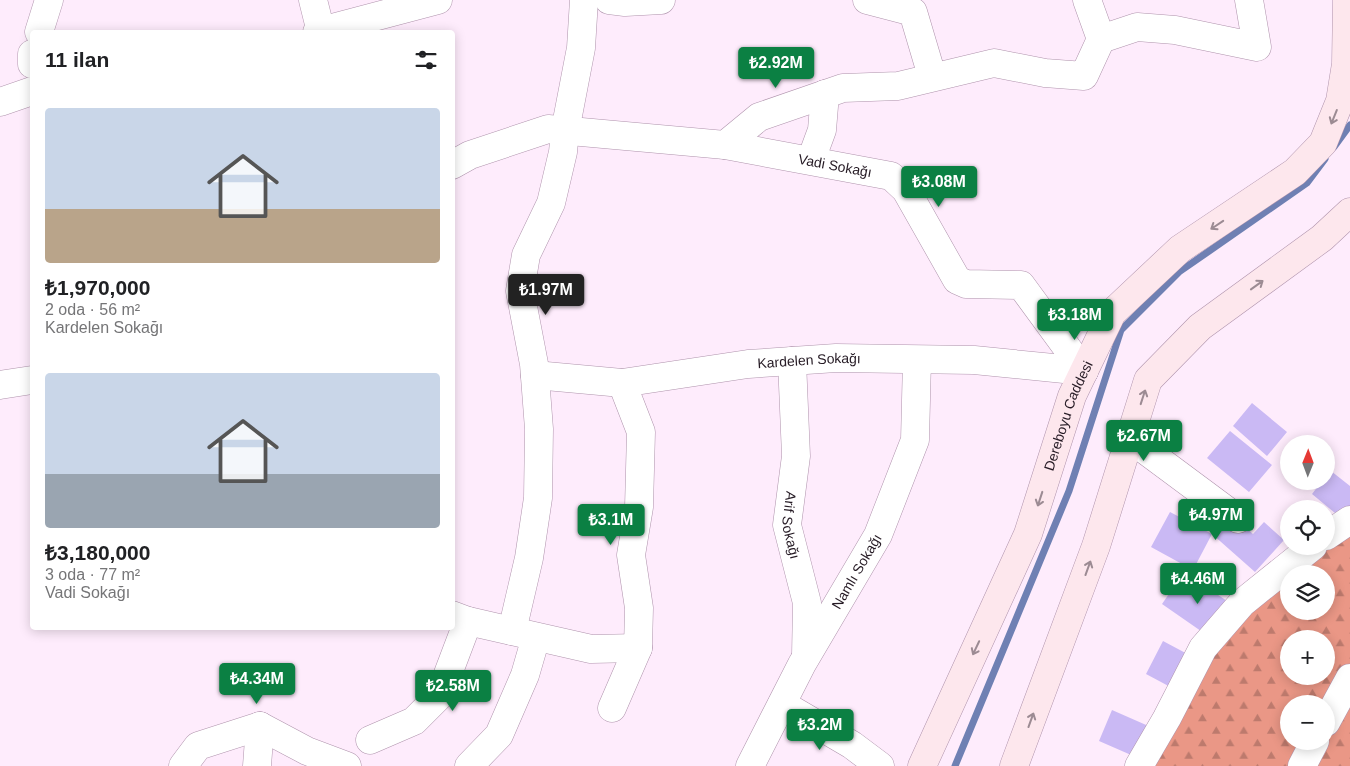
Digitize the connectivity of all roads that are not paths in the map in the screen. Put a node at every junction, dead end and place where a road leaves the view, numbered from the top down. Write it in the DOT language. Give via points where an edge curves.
graph roads {
  1 [pos="49,0"];
  2 [pos="313,0"];
  3 [pos="438,0"];
  4 [pos="584,0"];
  5 [pos="609,0"];
  6 [pos="661,0"];
  7 [pos="867,0"];
  8 [pos="1087,0"];
  9 [pos="1249,0"];
  10 [pos="1347,0"];
  11 [pos="40,30"];
  12 [pos="320,30"];
  13 [pos="327,30"];
  14 [pos="1101,39"];
  15 [pos="932,76"];
  16 [pos="30,92"];
  17 [pos="825,94"];
  18 [pos="0,102"];
  19 [pos="565,130"];
  20 [pos="724,145"];
  21 [pos="811,160"];
  22 [pos="455,162"];
  23 [pos="1350,212"];
  24 [pos="792,360"];
  25 [pos="917,360"];
  26 [pos="1084,371"];
  27 [pos="535,375"];
  28 [pos="30,380"];
  29 [pos="622,383"];
  30 [pos="0,385"];
  31 [pos="1129,438"];
  32 [pos="1238,519"];
  33 [pos="1350,520"];
  34 [pos="1335,530"];
  35 [pos="1303,555"];
  36 [pos="460,618"];
  37 [pos="524,634"];
  38 [pos="638,648"];
  39 [pos="806,658"];
  40 [pos="1350,678"];
  41 [pos="782,704"];
  42 [pos="1335,706"];
  43 [pos="612,708"];
  44 [pos="260,726"];
  45 [pos="370,740"];
  46 [pos="1311,750"];
  47 [pos="183,766"];
  48 [pos="257,766"];
  49 [pos="347,766"];
  50 [pos="468,766"];
  51 [pos="750,766"];
  52 [pos="880,766"];
  53 [pos="922,766"];
  54 [pos="1014,766"];
  55 [pos="1139,766"];
  56 [pos="1302,766"];
  1 -- 11 [label="street"];
  2 -- 12 [label="street"];
  3 -- 13 [label="street"];
  4 -- 19 [label="street" via="581,48"];
  5 -- 6 [label="street"];
  7 -- 15 [label="street" via="913,12"];
  8 -- 14 [label="street"];
  9 -- 14 [label="street" via="1257,47 1175,30 1138,27"];
  10 -- 26 [label="main road, Dereboyu Caddesi, one-way" via="1346,64 1340,101 1323,143 1295,172 1180,249 1112,313"];
  14 -- 15 [label="street" via="1084,76 1045,73 994,63"];
  15 -- 17 [label="street" via="898,86 842,88"];
  16 -- 18 [label="street"];
  17 -- 20 [label="street" via="759,117"];
  17 -- 21 [label="street" via="822,130"];
  19 -- 20 [label="street, Vadi Sokağı"];
  19 -- 22 [label="street, Vadi Sokağı" via="548,129"];
  19 -- 27 [label="street" via="551,203 526,255 520,292"];
  20 -- 21 [label="street, Vadi Sokağı"];
  21 -- 26 [label="street, Vadi Sokağı" via="892,176 906,190 957,280 966,284 1021,285"];
  31 -- 23 [label="main road, one-way" via="1148,380 1200,327 1322,238"];
  24 -- 25 [label="street, Kardelen Sokağı"];
  24 -- 29 [label="street, Kardelen Sokağı"];
  24 -- 39 [label="street, Arif Sokağı" via="796,456 788,525 807,603"];
  25 -- 26 [label="street, Kardelen Sokağı" via="974,360"];
  25 -- 39 [label="street, Namlı Sokağı" via="915,440 878,535"];
  26 -- 53 [label="main road, Dereboyu Caddesi, one-way" via="1072,396 1028,534"];
  27 -- 29 [label="street, Kardelen Sokağı"];
  27 -- 37 [label="street" via="540,429 538,498 529,558"];
  28 -- 30 [label="street"];
  29 -- 38 [label="street" via="641,432 639,507 631,555 639,608"];
  31 -- 32 [label="street"];
  54 -- 31 [label="main road, one-way" via="1096,546"];
  33 -- 34 [label="street"];
  35 -- 55 [label="street" via="1242,603 1203,648"];
  36 -- 37 [label="street"];
  36 -- 45 [label="street" via="440,695 414,721"];
  37 -- 38 [label="street" via="592,649"];
  37 -- 50 [label="street" via="525,675 500,735"];
  38 -- 43 [label="street"];
  39 -- 41 [label="street, Namlı Sokağı"];
  40 -- 42 [label="street"];
  41 -- 51 [label="street, Namlı Sokağı"];
  41 -- 52 [label="street" via="852,745"];
  44 -- 47 [label="street" via="198,746"];
  44 -- 48 [label="street"];
  44 -- 49 [label="street" via="307,751"];
  46 -- 56 [label="street"];
}
